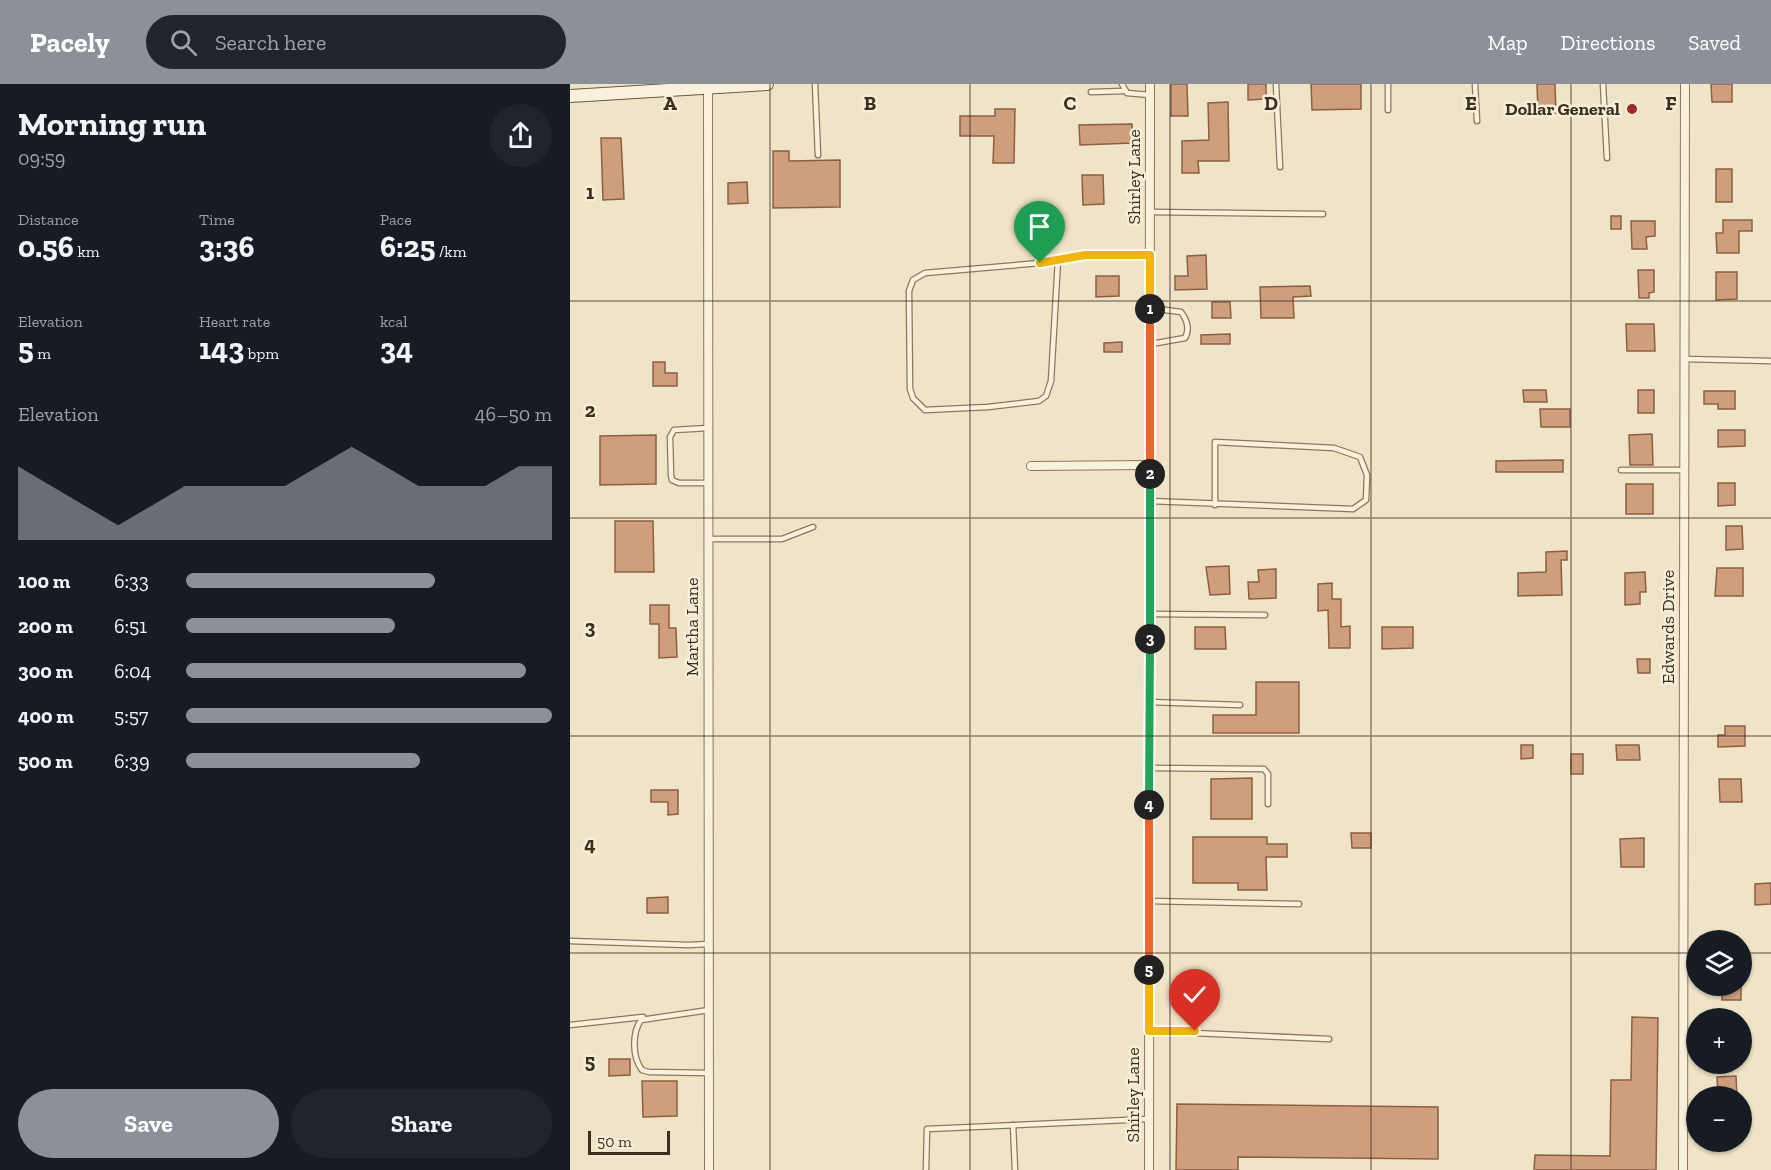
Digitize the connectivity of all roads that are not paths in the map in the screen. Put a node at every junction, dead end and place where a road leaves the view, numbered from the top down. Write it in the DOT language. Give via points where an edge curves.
graph roads {
  1 [pos="767,84"];
  2 [pos="815,84"];
  3 [pos="1122,84"];
  4 [pos="1150,84"];
  5 [pos="1276,84"];
  6 [pos="1388,84"];
  7 [pos="1475,84"];
  8 [pos="1603,84"];
  9 [pos="1685,84"];
  10 [pos="708,86"];
  11 [pos="621,89"];
  12 [pos="1124,91"];
  13 [pos="1091,92"];
  14 [pos="1150,95"];
  15 [pos="570,96"];
  16 [pos="1388,110"];
  17 [pos="1477,122"];
  18 [pos="818,155"];
  19 [pos="1607,158"];
  20 [pos="1280,167"];
  21 [pos="1150,212"];
  22 [pos="1323,214"];
  23 [pos="1150,255"];
  24 [pos="1058,260"];
  25 [pos="1150,308"];
  26 [pos="1150,344"];
  27 [pos="1685,359"];
  28 [pos="1771,361"];
  29 [pos="709,428"];
  30 [pos="1150,465"];
  31 [pos="1031,466"];
  32 [pos="1621,470"];
  33 [pos="1684,470"];
  34 [pos="709,483"];
  35 [pos="1150,501"];
  36 [pos="1215,505"];
  37 [pos="813,527"];
  38 [pos="709,539"];
  39 [pos="1150,614"];
  40 [pos="1265,615"];
  41 [pos="1149,702"];
  42 [pos="1240,705"];
  43 [pos="1149,768"];
  44 [pos="1268,804"];
  45 [pos="1149,901"];
  46 [pos="1299,904"];
  47 [pos="570,941"];
  48 [pos="709,944"];
  49 [pos="709,1010"];
  50 [pos="645,1017"];
  51 [pos="570,1025"];
  52 [pos="1149,1031"];
  53 [pos="1329,1038"];
  54 [pos="709,1073"];
  55 [pos="1149,1119"];
  56 [pos="1013,1125"];
  57 [pos="709,1170"];
  58 [pos="926,1170"];
  59 [pos="1015,1170"];
  60 [pos="1149,1170"];
  61 [pos="1683,1170"];
  1 -- 10 [label="main road"];
  2 -- 18 [label="lane"];
  3 -- 12 [label="lane"];
  4 -- 14 [label="street, Shirley Lane"];
  5 -- 20 [label="lane"];
  6 -- 16 [label="lane"];
  7 -- 17 [label="lane"];
  8 -- 19 [label="lane"];
  9 -- 27 [label="street, Edwards Drive"];
  10 -- 11 [label="main road"];
  10 -- 29 [label="street, Martha Lane"];
  11 -- 15 [label="main road"];
  12 -- 13 [label="lane"];
  12 -- 14 [label="lane"];
  14 -- 21 [label="street, Shirley Lane"];
  21 -- 22 [label="lane"];
  21 -- 23 [label="street, Shirley Lane"];
  23 -- 24 [label="lane" via="1085,255"];
  23 -- 25 [label="street, Shirley Lane"];
  24 -- 24 [label="lane" via="925,273 913,280 909,291 913,398 926,410 953,410 1039,401 1047,396"];
  25 -- 26 [label="street, Shirley Lane"];
  25 -- 26 [label="lane" via="1181,312 1188,332 1185,338"];
  26 -- 30 [label="street, Shirley Lane"];
  27 -- 28 [label="lane"];
  27 -- 33 [label="street, Edwards Drive"];
  29 -- 34 [label="street, Martha Lane"];
  29 -- 34 [label="lane" via="678,428 670,437 672,480"];
  30 -- 31 [label="street"];
  30 -- 35 [label="street, Shirley Lane"];
  32 -- 33 [label="lane"];
  33 -- 61 [label="street, Edwards Drive"];
  34 -- 38 [label="street, Martha Lane"];
  35 -- 36 [label="lane"];
  35 -- 39 [label="street, Shirley Lane"];
  36 -- 36 [label="lane" via="1353,509 1366,500 1367,475 1360,457 1334,448 1215,442"];
  37 -- 38 [label="lane" via="782,539"];
  38 -- 48 [label="street, Martha Lane"];
  39 -- 40 [label="lane"];
  39 -- 41 [label="street, Shirley Lane"];
  41 -- 42 [label="lane"];
  41 -- 43 [label="street, Shirley Lane"];
  43 -- 44 [label="lane" via="1264,769 1268,774"];
  43 -- 45 [label="street, Shirley Lane"];
  45 -- 46 [label="lane"];
  45 -- 52 [label="street, Shirley Lane"];
  47 -- 48 [label="lane"];
  48 -- 49 [label="street, Martha Lane"];
  49 -- 50 [label="lane"];
  49 -- 54 [label="street, Martha Lane"];
  50 -- 51 [label="lane"];
  50 -- 54 [label="lane" via="636,1030 635,1057 642,1070"];
  52 -- 53 [label="lane"];
  52 -- 55 [label="street, Shirley Lane"];
  54 -- 57 [label="street, Martha Lane"];
  55 -- 56 [label="lane"];
  55 -- 60 [label="street, Shirley Lane"];
  56 -- 58 [label="lane" via="927,1129"];
  56 -- 59 [label="lane"];
}
